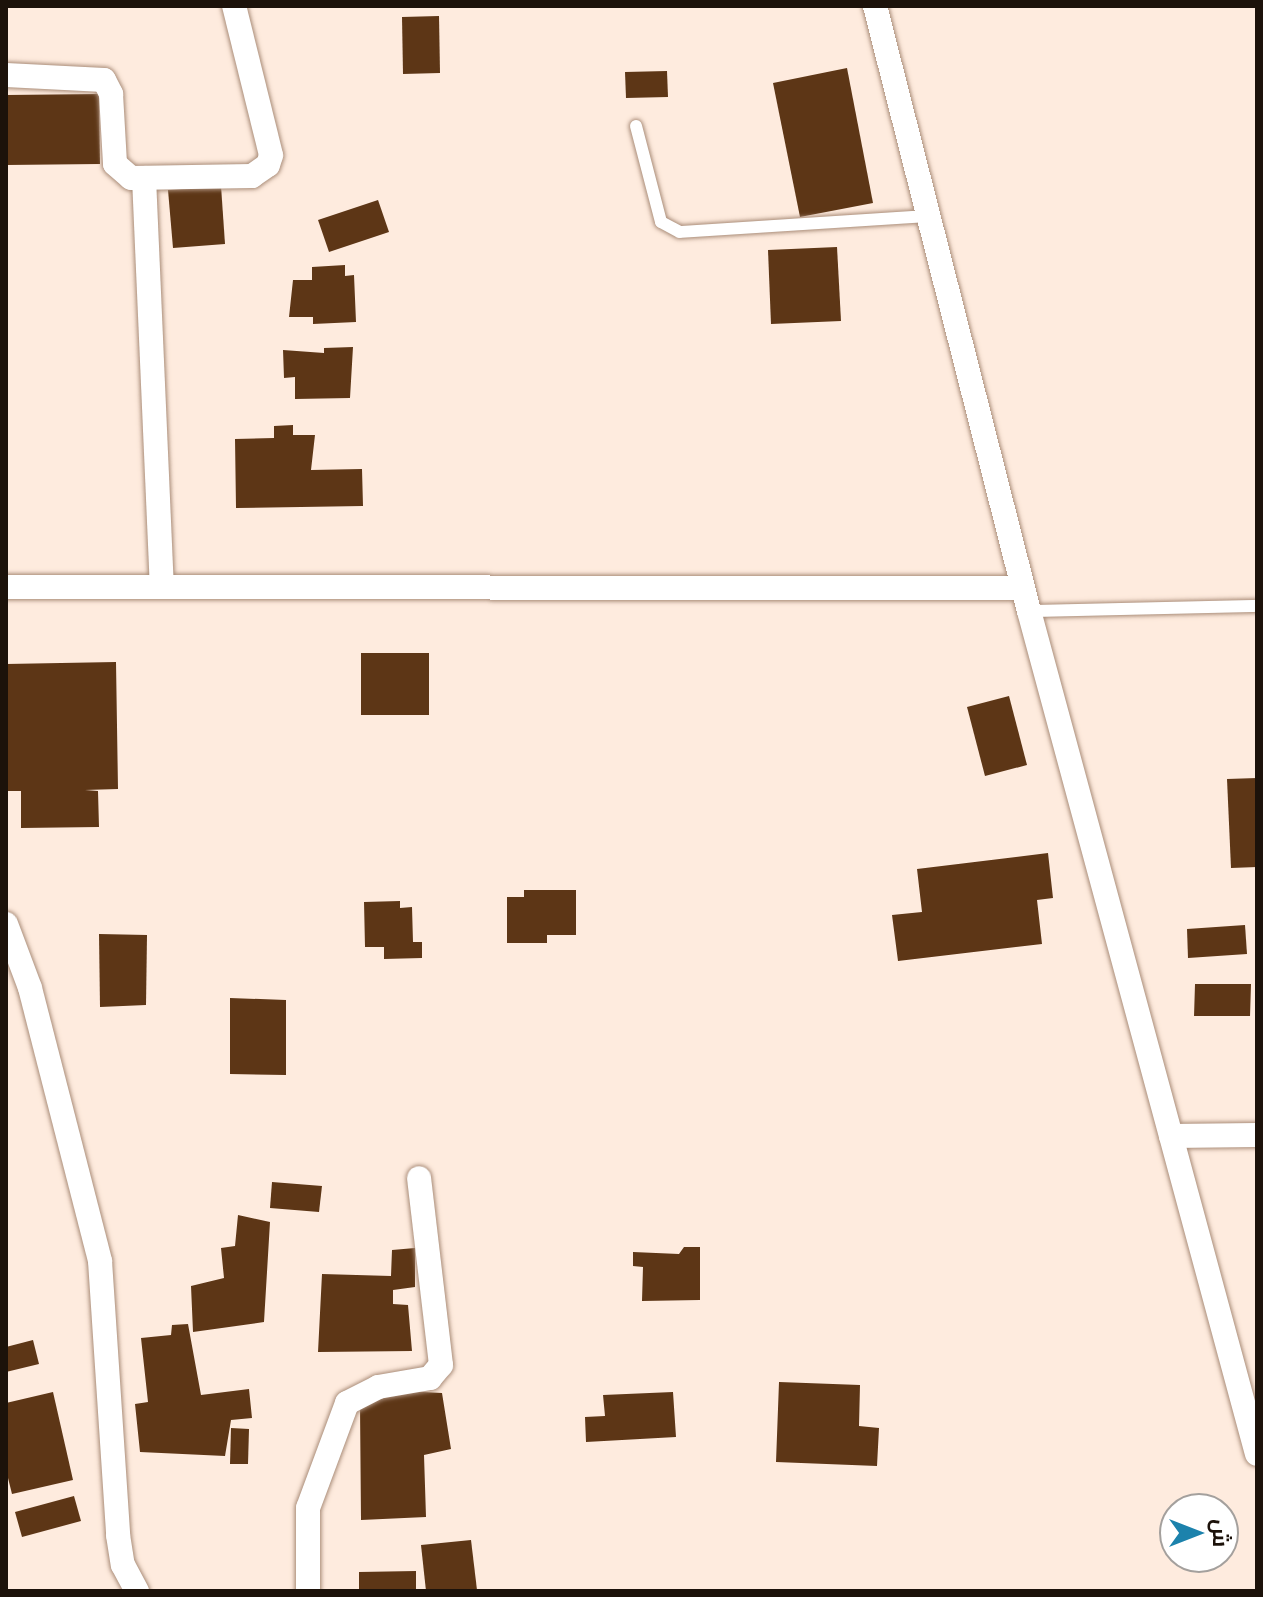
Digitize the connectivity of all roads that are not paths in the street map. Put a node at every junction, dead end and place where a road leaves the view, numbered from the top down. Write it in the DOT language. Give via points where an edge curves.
graph roads {
  1 [pos="234,6"];
  2 [pos="875,6"];
  3 [pos="6,75"];
  4 [pos="636,126"];
  5 [pos="144,178"];
  6 [pos="929,216"];
  7 [pos="162,586"];
  8 [pos="6,587"];
  9 [pos="1026,600"];
  10 [pos="1257,606"];
  11 [pos="6,924"];
  12 [pos="1257,1135"];
  13 [pos="1171,1136"];
  14 [pos="419,1178"];
  15 [pos="1252,1415"];
  16 [pos="1257,1454"];
  17 [pos="137,1591"];
  18 [pos="308,1591"];
  1 -- 5 [label="street" via="271,155 268,165 252,176"];
  2 -- 6 [label="street"];
  3 -- 5 [label="street" via="104,80 111,94 115,164 124,175"];
  4 -- 6 [label="lane" via="661,222 680,232"];
  5 -- 7 [label="street"];
  6 -- 9 [label="street"];
  7 -- 8 [label="street"];
  7 -- 9 [label="street"];
  9 -- 10 [label="lane"];
  9 -- 13 [label="street"];
  11 -- 17 [label="street" via="30,988 100,1261 118,1535 123,1565"];
  12 -- 13 [label="street"];
  13 -- 15 [label="street"];
  14 -- 18 [label="street" via="441,1365 430,1378 378,1387 347,1403 308,1508"];
  15 -- 16 [label="street"];
}
